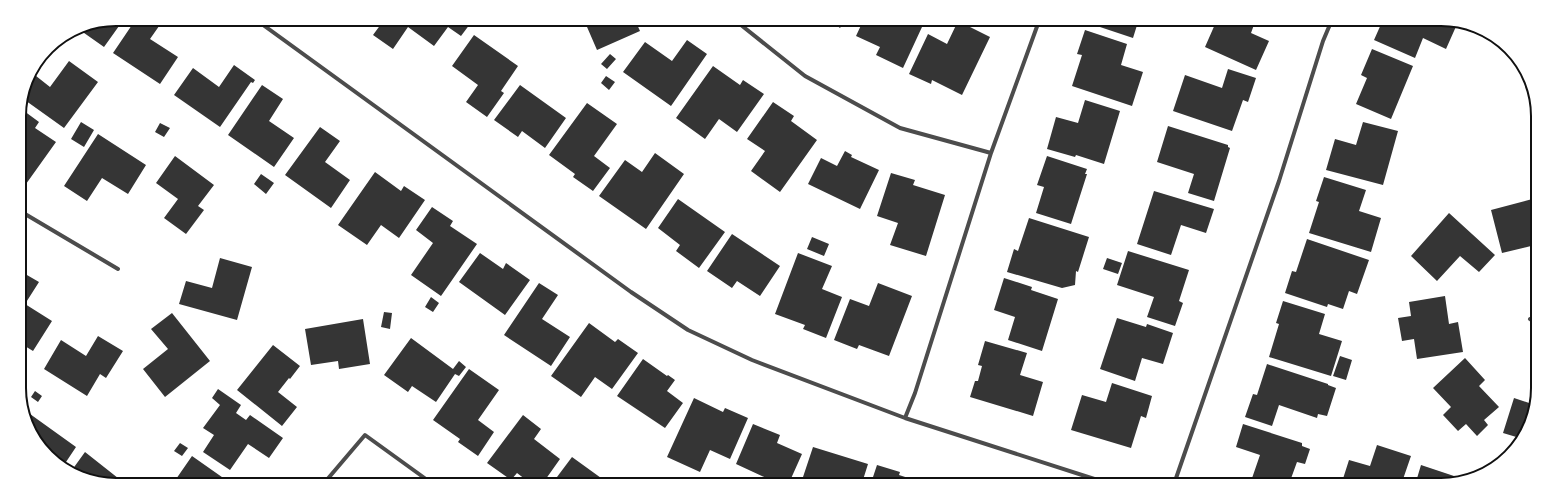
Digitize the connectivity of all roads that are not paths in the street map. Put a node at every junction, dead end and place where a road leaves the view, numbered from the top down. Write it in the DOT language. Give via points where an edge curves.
graph roads {
  1 [pos="265,26"];
  2 [pos="742,26"];
  3 [pos="1036,26"];
  4 [pos="1329,26"];
  5 [pos="991,153"];
  6 [pos="26,215"];
  7 [pos="118,269"];
  8 [pos="905,418"];
  9 [pos="329,478"];
  10 [pos="424,478"];
  11 [pos="1091,478"];
  12 [pos="1176,478"];
  1 -- 8 [label="street" via="631,292 688,330 752,360"];
  2 -- 5 [label="street" via="805,76 900,128"];
  3 -- 5 [label="street"];
  4 -- 12 [label="street" via="1279,181"];
  5 -- 8 [label="street"];
  6 -- 7 [label="street"];
  8 -- 11 [label="street"];
  9 -- 10 [label="street" via="365,435"];
}
